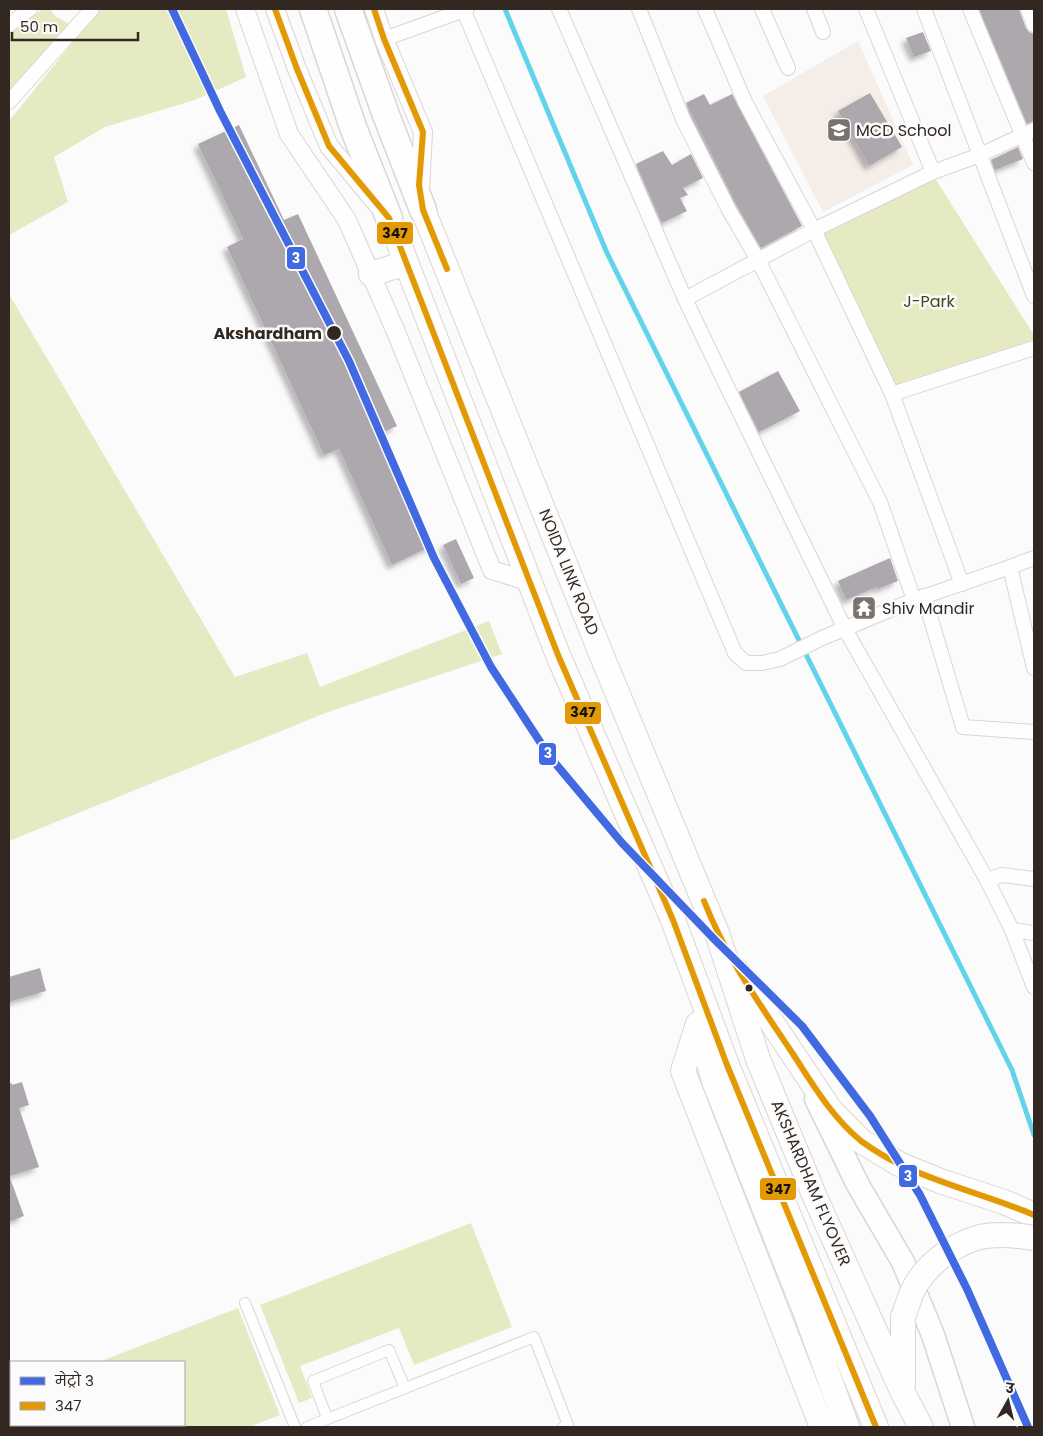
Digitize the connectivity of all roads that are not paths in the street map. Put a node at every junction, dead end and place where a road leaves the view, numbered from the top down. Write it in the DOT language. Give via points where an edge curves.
graph roads {
  1 [pos="30,9"];
  2 [pos="92,9"];
  3 [pos="245,9"];
  4 [pos="274,9"];
  5 [pos="313,9"];
  6 [pos="348,9"];
  7 [pos="374,9"];
  8 [pos="464,9"];
  9 [pos="559,9"];
  10 [pos="639,9"];
  11 [pos="706,9"];
  12 [pos="762,9"];
  13 [pos="814,9"];
  14 [pos="866,9"];
  15 [pos="924,9"];
  16 [pos="970,9"];
  17 [pos="1028,9"];
  18 [pos="1034,25"];
  19 [pos="9,26"];
  20 [pos="823,32"];
  21 [pos="384,39"];
  22 [pos="788,68"];
  23 [pos="9,102"];
  24 [pos="1029,132"];
  25 [pos="980,155"];
  26 [pos="1034,163"];
  27 [pos="933,172"];
  28 [pos="424,210"];
  29 [pos="389,218"];
  30 [pos="814,230"];
  31 [pos="758,260"];
  32 [pos="406,263"];
  33 [pos="371,274"];
  34 [pos="1034,296"];
  35 [pos="684,299"];
  36 [pos="1034,348"];
  37 [pos="892,394"];
  38 [pos="1034,558"];
  39 [pos="1010,568"];
  40 [pos="530,582"];
  41 [pos="962,584"];
  42 [pos="919,598"];
  43 [pos="846,629"];
  44 [pos="1034,668"];
  45 [pos="1034,732"];
  46 [pos="1034,879"];
  47 [pos="987,880"];
  48 [pos="673,920"];
  49 [pos="1012,930"];
  50 [pos="717,933"];
  51 [pos="1034,933"];
  52 [pos="1034,988"];
  53 [pos="698,1024"];
  54 [pos="798,1062"];
  55 [pos="1034,1215"];
  56 [pos="1034,1238"];
  57 [pos="245,1303"];
  58 [pos="405,1388"];
  59 [pos="903,1393"];
  60 [pos="327,1418"];
  61 [pos="296,1427"];
  62 [pos="307,1427"];
  63 [pos="563,1427"];
  64 [pos="822,1427"];
  65 [pos="847,1427"];
  66 [pos="876,1427"];
  67 [pos="921,1427"];
  68 [pos="963,1427"];
  1 -- 19 [label="street"];
  2 -- 23 [label="street"];
  3 -- 33 [label="street" via="290,134 347,220"];
  4 -- 29 [label="street" via="329,146"];
  5 -- 29 [label="highway" via="353,127"];
  6 -- 28 [label="highway"];
  7 -- 21 [label="street"];
  8 -- 21 [label="street"];
  8 -- 43 [label="street" via="735,653 746,662 762,664"];
  9 -- 35 [label="street"];
  10 -- 31 [label="street" via="683,119"];
  11 -- 30 [label="street" via="744,102"];
  12 -- 22 [label="street"];
  13 -- 20 [label="street"];
  14 -- 27 [label="street"];
  15 -- 25 [label="street"];
  16 -- 24 [label="street"];
  17 -- 18 [label="street"];
  21 -- 28 [label="street" via="423,132 419,185"];
  24 -- 25 [label="street"];
  24 -- 26 [label="street"];
  25 -- 27 [label="street"];
  25 -- 34 [label="street"];
  27 -- 30 [label="street"];
  28 -- 50 [label="highway, NOIDA LINK ROAD" via="604,661"];
  29 -- 32 [label="highway"];
  30 -- 31 [label="street"];
  30 -- 37 [label="street"];
  31 -- 35 [label="street"];
  31 -- 42 [label="street" via="880,502"];
  32 -- 33 [label="highway"];
  32 -- 40 [label="highway"];
  33 -- 40 [label="street" via="492,570"];
  35 -- 43 [label="street"];
  36 -- 37 [label="street"];
  37 -- 41 [label="street"];
  38 -- 39 [label="street"];
  39 -- 41 [label="street"];
  39 -- 44 [label="street"];
  40 -- 48 [label="highway"];
  41 -- 42 [label="street"];
  42 -- 43 [label="street"];
  42 -- 45 [label="street" via="963,727"];
  43 -- 47 [label="street"];
  46 -- 47 [label="street" via="1002,875"];
  47 -- 49 [label="street"];
  48 -- 53 [label="highway"];
  48 -- 66 [label="highway, AKSHARDHAM FLYOVER" via="727,1064"];
  49 -- 51 [label="street"];
  49 -- 52 [label="street"];
  50 -- 54 [label="highway" via="740,975"];
  50 -- 59 [label="highway, AKSHARDHAM FLYOVER" via="758,1059 815,1197"];
  53 -- 64 [label="highway" via="682,1071"];
  53 -- 65 [label="highway" via="714,1081"];
  54 -- 55 [label="highway" via="831,1111 861,1141 899,1164"];
  54 -- 68 [label="main road" via="858,1185 904,1262 933,1335"];
  56 -- 59 [label="highway, bridge" via="1010,1234 980,1237 953,1248 930,1266 913,1290 903,1318"];
  57 -- 61 [label="street"];
  58 -- 60 [label="street"];
  58 -- 60 [label="street" via="389,1350 313,1380"];
  58 -- 63 [label="street" via="534,1337 568,1425"];
  59 -- 67 [label="highway, AKSHARDHAM FLYOVER"];
  60 -- 62 [label="street"];
}
